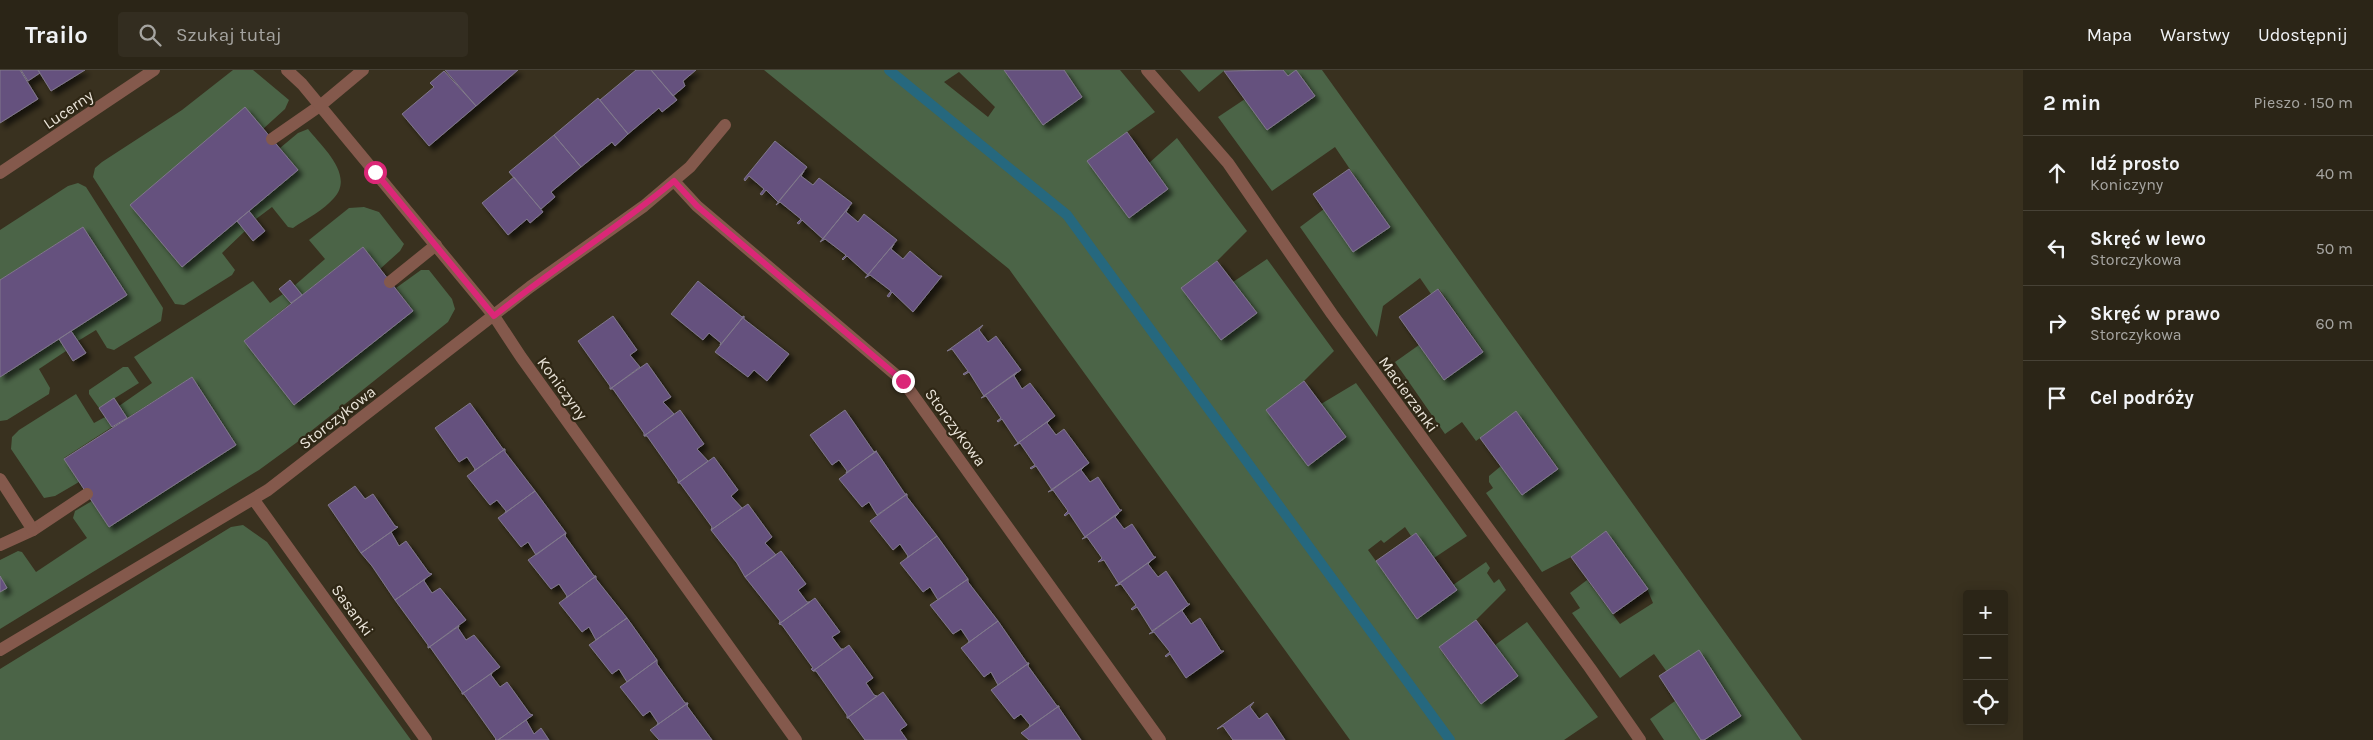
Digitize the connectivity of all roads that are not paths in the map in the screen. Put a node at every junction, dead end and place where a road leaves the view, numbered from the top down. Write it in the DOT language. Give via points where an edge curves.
graph roads {
  1 [pos="154,70"];
  2 [pos="287,70"];
  3 [pos="362,70"];
  4 [pos="1147,70"];
  5 [pos="321,105"];
  6 [pos="725,125"];
  7 [pos="272,139"];
  8 [pos="0,173"];
  9 [pos="674,181"];
  10 [pos="436,245"];
  11 [pos="390,282"];
  12 [pos="494,316"];
  13 [pos="0,479"];
  14 [pos="87,494"];
  15 [pos="254,500"];
  16 [pos="33,530"];
  17 [pos="0,546"];
  18 [pos="0,650"];
  19 [pos="426,740"];
  20 [pos="796,740"];
  21 [pos="1160,740"];
  22 [pos="1640,740"];
  1 -- 8 [label="street, Lucerny"];
  2 -- 5 [label="street, Koniczyny"];
  3 -- 5 [label="street"];
  4 -- 22 [label="street, Macierzanki" via="1228,163 1332,314"];
  5 -- 7 [label="street"];
  5 -- 10 [label="street, Koniczyny"];
  6 -- 9 [label="street, Storczykowa"];
  9 -- 12 [label="street, Storczykowa"];
  9 -- 21 [label="street, Storczykowa" via="697,206 903,381"];
  10 -- 11 [label="street"];
  10 -- 12 [label="street, Koniczyny"];
  12 -- 15 [label="street, Storczykowa"];
  12 -- 20 [label="street, Koniczyny"];
  13 -- 16 [label="street"];
  14 -- 16 [label="street"];
  15 -- 18 [label="street, Storczykowa"];
  15 -- 19 [label="street, Sasanki"];
  16 -- 17 [label="street"];
}
